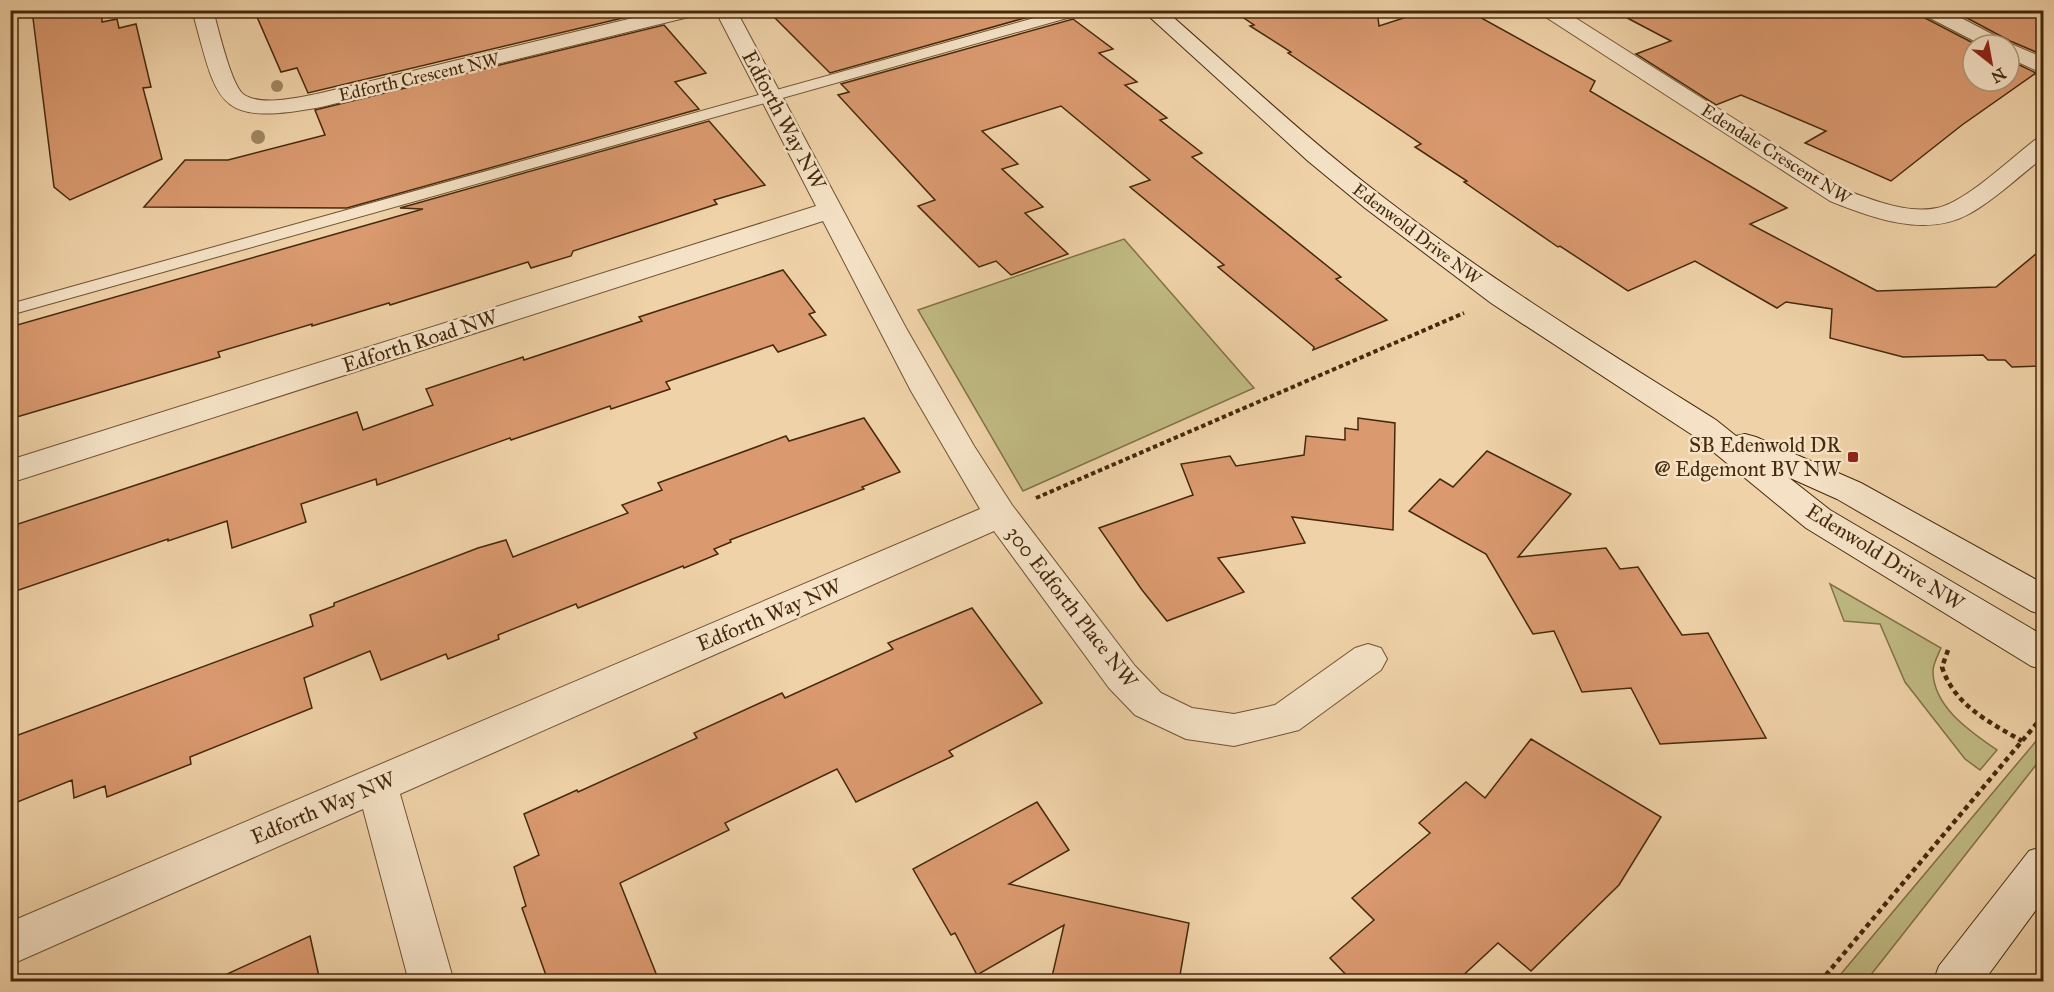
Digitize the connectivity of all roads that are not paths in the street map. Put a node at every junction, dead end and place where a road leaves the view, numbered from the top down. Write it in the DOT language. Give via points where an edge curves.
graph roads {
  1 [pos="202,10"];
  2 [pos="694,10"];
  3 [pos="725,10"];
  4 [pos="1080,10"];
  5 [pos="1152,10"];
  6 [pos="1548,10"];
  7 [pos="1929,10"];
  8 [pos="1975,33"];
  9 [pos="2021,56"];
  10 [pos="2043,67"];
  11 [pos="773,97"];
  12 [pos="2043,145"];
  13 [pos="830,210"];
  14 [pos="10,310"];
  15 [pos="1705,428"];
  16 [pos="10,472"];
  17 [pos="1000,514"];
  18 [pos="1933,540"];
  19 [pos="2043,577"];
  20 [pos="2043,601"];
  21 [pos="2043,655"];
  22 [pos="1368,659"];
  23 [pos="377,785"];
  24 [pos="2043,865"];
  25 [pos="10,944"];
  26 [pos="432,981"];
  27 [pos="1955,981"];
  1 -- 2 [label="street, Edforth Crescent NW" via="228,92 256,106 274,107 332,98"];
  3 -- 11 [label="street, Edforth Way NW"];
  4 -- 11 [label="lane"];
  5 -- 15 [label="street, Edenwold Drive NW" via="1358,190 1501,297"];
  6 -- 12 [label="street, Edendale Crescent NW" via="1839,196 1869,208 1931,217 1958,210"];
  7 -- 8 [label="street"];
  9 -- 10 [label="street"];
  11 -- 13 [label="street, Edforth Way NW"];
  11 -- 14 [label="lane"];
  13 -- 16 [label="street, Edforth Road NW"];
  13 -- 17 [label="street, Edforth Way NW" via="918,379"];
  15 -- 18 [label="street, Edenwold Drive NW" via="1849,491"];
  15 -- 21 [label="street, Edenwold Drive NW" via="1818,519"];
  17 -- 22 [label="street, 300 Edforth Place NW" via="1122,677 1149,704 1186,723 1234,730 1285,719"];
  17 -- 23 [label="street, Edforth Way NW"];
  18 -- 19 [label="street"];
  18 -- 20 [label="street, Edenwold Drive NW"];
  23 -- 25 [label="street, Edforth Way NW"];
  23 -- 26 [label="street"];
  24 -- 27 [label="street"];
}
